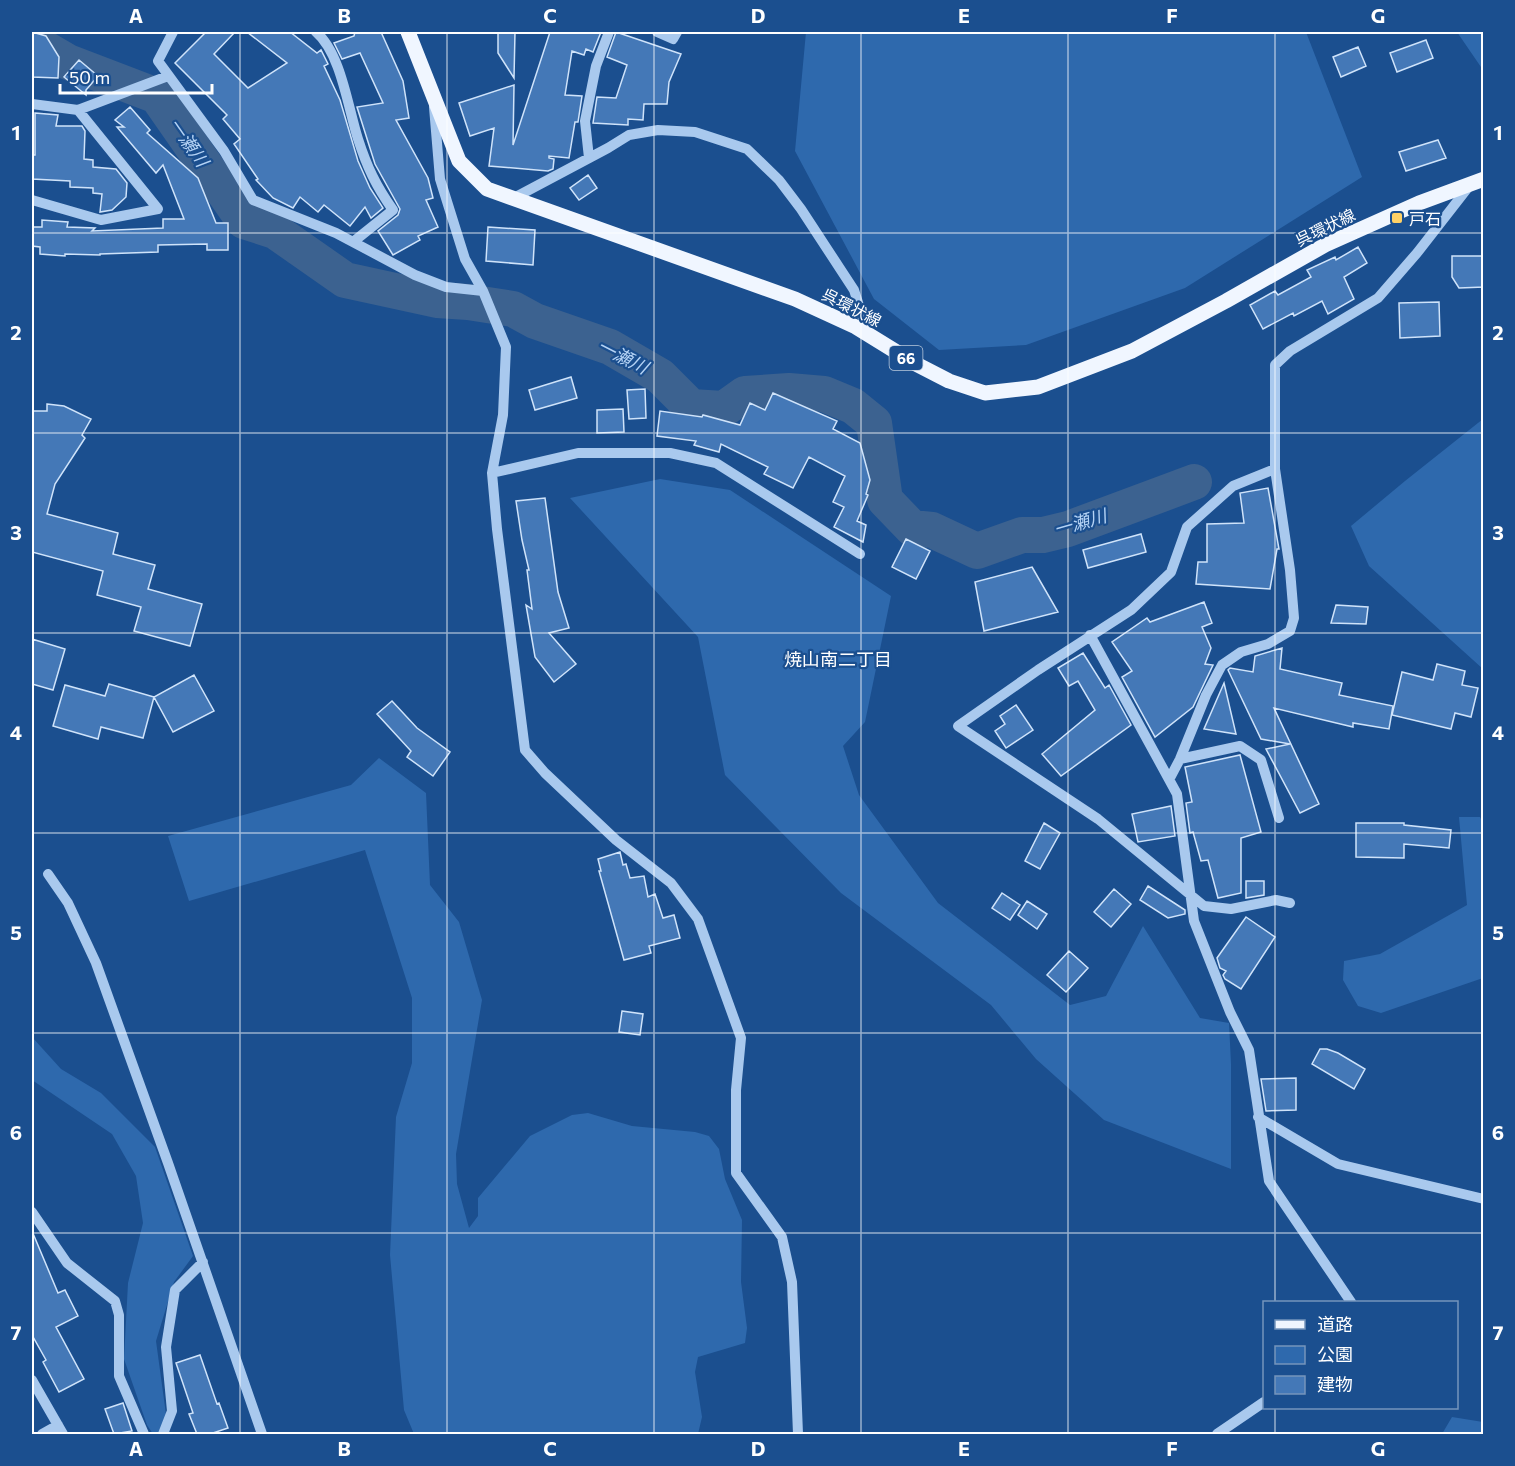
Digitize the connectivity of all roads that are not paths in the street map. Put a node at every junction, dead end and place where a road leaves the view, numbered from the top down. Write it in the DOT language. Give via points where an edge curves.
graph roads {
  1 [pos="173,32"];
  2 [pos="316,32"];
  3 [pos="408,32"];
  4 [pos="609,32"];
  5 [pos="657,32"];
  6 [pos="677,32"];
  7 [pos="168,76"];
  8 [pos="433,98"];
  9 [pos="32,104"];
  10 [pos="78,110"];
  11 [pos="589,158"];
  12 [pos="1478,181"];
  13 [pos="512,199"];
  14 [pos="32,200"];
  15 [pos="353,242"];
  16 [pos="483,291"];
  17 [pos="868,334"];
  18 [pos="1275,469"];
  19 [pos="492,473"];
  20 [pos="860,554"];
  21 [pos="1090,635"];
  22 [pos="1180,759"];
  23 [pos="1170,778"];
  24 [pos="1279,818"];
  25 [pos="48,874"];
  26 [pos="1189,892"];
  27 [pos="1290,903"];
  28 [pos="1258,1117"];
  29 [pos="1484,1199"];
  30 [pos="32,1212"];
  31 [pos="202,1262"];
  32 [pos="1350,1301"];
  33 [pos="32,1380"];
  34 [pos="1263,1403"];
  35 [pos="61,1430"];
  36 [pos="42,1434"];
  37 [pos="144,1434"];
  38 [pos="163,1434"];
  39 [pos="262,1434"];
  40 [pos="798,1434"];
  41 [pos="1217,1434"];
  1 -- 7 [label="street" via="158,61"];
  2 -- 15 [label="street" via="328,45 358,140 375,183 393,210"];
  3 -- 8 [label="main road, 呉環状線 / 66"];
  4 -- 11 [label="street" via="596,66 585,121"];
  5 -- 6 [label="street" via="673,39"];
  7 -- 10 [label="street"];
  7 -- 15 [label="street" via="224,152 253,200"];
  8 -- 13 [label="main road, 呉環状線 / 66" via="459,161 487,189"];
  8 -- 16 [label="street" via="440,179 465,259"];
  9 -- 10 [label="street"];
  10 -- 14 [label="street" via="158,209 100,220"];
  11 -- 13 [label="street"];
  11 -- 17 [label="street" via="629,135 658,130 695,132 747,150 780,180 819,236 854,290"];
  12 -- 17 [label="main road, 呉環状線 / 66" via="1325,245 1132,351 1038,387 986,393 949,381"];
  12 -- 18 [label="street" via="1378,298 1290,351 1275,365"];
  13 -- 17 [label="main road, 呉環状線 / 66" via="795,298"];
  15 -- 16 [label="street" via="446,287"];
  16 -- 19 [label="street" via="506,347 502,415"];
  18 -- 21 [label="street" via="1233,486 1214,501 1187,527 1171,572 1131,610"];
  18 -- 22 [label="street" via="1290,580 1290,631 1268,644 1241,652 1222,665"];
  19 -- 20 [label="street" via="578,453 670,453 716,463"];
  19 -- 40 [label="street" via="525,750 616,840 671,883 698,919 741,1038 736,1090 736,1173 782,1237 792,1282"];
  21 -- 23 [label="street"];
  21 -- 26 [label="street" via="958,726 1098,819"];
  22 -- 23 [label="street"];
  22 -- 24 [label="street" via="1240,746 1261,760"];
  23 -- 26 [label="street" via="1177,794"];
  25 -- 31 [label="street" via="68,903 96,963"];
  26 -- 27 [label="street" via="1204,906 1231,909 1276,900"];
  26 -- 28 [label="street" via="1194,921 1248,1050"];
  28 -- 29 [label="street" via="1338,1164"];
  28 -- 32 [label="street" via="1269,1180"];
  30 -- 37 [label="street" via="67,1263 115,1300 119,1315 119,1376"];
  31 -- 38 [label="street" via="175,1290 166,1347 172,1411"];
  31 -- 39 [label="street"];
  33 -- 35 [label="street"];
  34 -- 41 [label="street"];
  35 -- 36 [label="street"];
}
